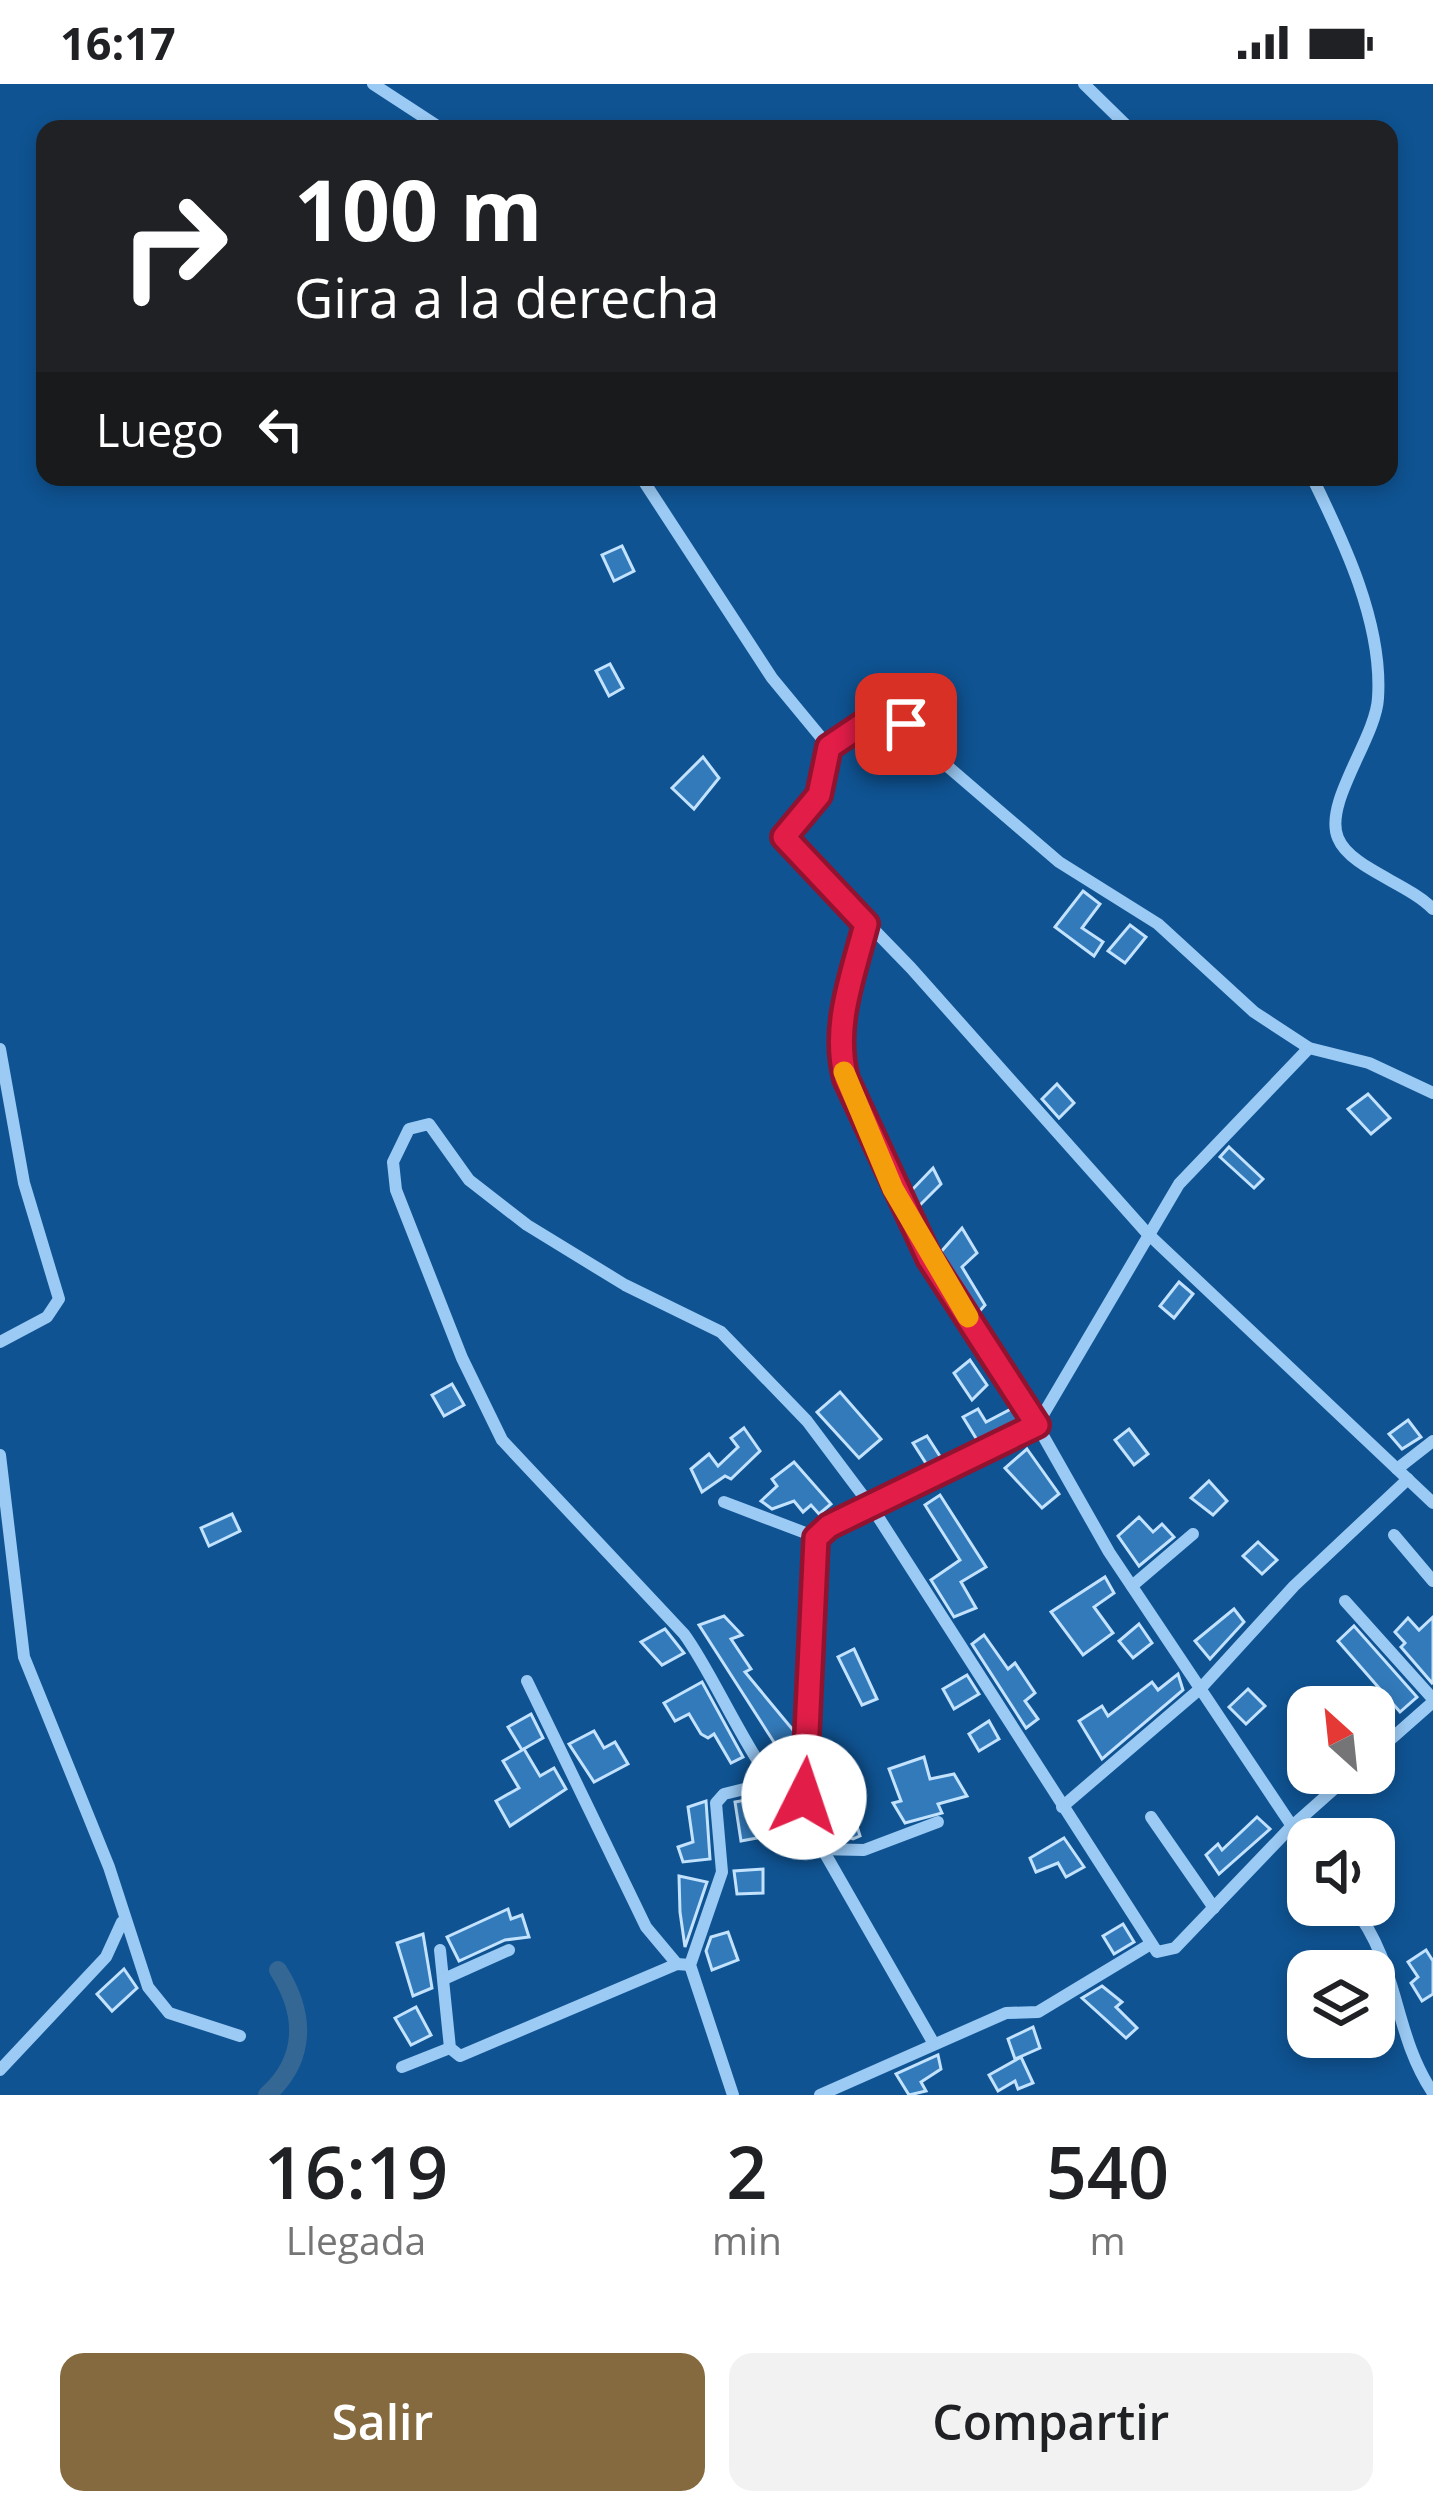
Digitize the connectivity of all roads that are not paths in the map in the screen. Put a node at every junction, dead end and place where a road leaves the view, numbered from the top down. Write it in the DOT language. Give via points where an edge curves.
graph roads {
  1 [pos="373,84"];
  2 [pos="1084,84"];
  3 [pos="428,120"];
  4 [pos="1121,120"];
  5 [pos="647,486"];
  6 [pos="1316,486"];
  7 [pos="829,747"];
  8 [pos="1433,909"];
  9 [pos="866,924"];
  10 [pos="1309,1048"];
  11 [pos="0,1049"];
  12 [pos="1433,1093"];
  13 [pos="1147,1232"];
  14 [pos="0,1342"];
  15 [pos="1037,1425"];
  16 [pos="1433,1442"];
  17 [pos="0,1455"];
  18 [pos="1402,1474"];
  19 [pos="724,1502"];
  20 [pos="1433,1503"];
  21 [pos="873,1509"];
  22 [pos="1193,1534"];
  23 [pos="1394,1535"];
  24 [pos="816,1538"];
  25 [pos="1433,1581"];
  26 [pos="1132,1586"];
  27 [pos="1345,1601"];
  28 [pos="527,1681"];
  29 [pos="1202,1688"];
  30 [pos="1433,1700"];
  31 [pos="1395,1735"];
  32 [pos="769,1783"];
  33 [pos="1328,1794"];
  34 [pos="1062,1807"];
  35 [pos="799,1808"];
  36 [pos="1151,1817"];
  37 [pos="1301,1818"];
  38 [pos="938,1822"];
  39 [pos="1287,1823"];
  40 [pos="1287,1831"];
  41 [pos="817,1849"];
  42 [pos="1214,1908"];
  43 [pos="122,1922"];
  44 [pos="1366,1926"];
  45 [pos="1149,1945"];
  46 [pos="509,1949"];
  47 [pos="440,1950"];
  48 [pos="683,1965"];
  49 [pos="444,1979"];
  50 [pos="240,2036"];
  51 [pos="934,2044"];
  52 [pos="450,2048"];
  53 [pos="402,2067"];
  54 [pos="0,2070"];
  55 [pos="1433,2093"];
  56 [pos="733,2095"];
  57 [pos="820,2095"];
  1 -- 3 [label="street"];
  2 -- 4 [label="street"];
  5 -- 7 [label="street" via="772,678"];
  6 -- 8 [label="street" via="1356,582 1379,678 1373,726 1335,831 1350,856 1401,881"];
  7 -- 9 [label="street" via="819,795 784,837"];
  7 -- 10 [label="street" via="875,716 906,724 940,764 1059,862 1158,924 1239,1001"];
  9 -- 13 [label="street"];
  9 -- 15 [label="street" via="842,1017 846,1079 929,1258"];
  10 -- 12 [label="street" via="1369,1063"];
  10 -- 13 [label="street" via="1212,1145"];
  11 -- 14 [label="street" via="24,1183 59,1298 47,1317"];
  13 -- 15 [label="street"];
  13 -- 18 [label="street"];
  15 -- 21 [label="street"];
  15 -- 26 [label="street"];
  16 -- 18 [label="street"];
  17 -- 43 [label="street" via="24,1657 109,1867"];
  18 -- 20 [label="street"];
  18 -- 29 [label="street"];
  19 -- 24 [label="street"];
  21 -- 24 [label="street"];
  21 -- 32 [label="street" via="807,1420 721,1332 527,1226 469,1180 427,1123 403,1136 393,1162 396,1190 502,1440 684,1634"];
  21 -- 34 [label="street"];
  22 -- 26 [label="street"];
  23 -- 25 [label="street"];
  24 -- 35 [label="street" via="808,1780"];
  26 -- 29 [label="street"];
  27 -- 30 [label="street"];
  28 -- 48 [label="street" via="646,1927"];
  29 -- 34 [label="street"];
  29 -- 39 [label="street"];
  30 -- 31 [label="street"];
  32 -- 35 [label="street"];
  32 -- 48 [label="street" via="716,1803 722,1872"];
  33 -- 37 [label="street"];
  34 -- 45 [label="street"];
  35 -- 41 [label="street"];
  36 -- 42 [label="street"];
  38 -- 41 [label="street" via="864,1850"];
  40 -- 42 [label="street"];
  41 -- 51 [label="street"];
  42 -- 45 [label="street" via="1168,1953"];
  43 -- 50 [label="street" via="161,2008"];
  43 -- 54 [label="street" via="106,1958"];
  44 -- 55 [label="street" via="1384,1952 1412,2052"];
  45 -- 51 [label="street" via="1038,2012 1006,2013"];
  46 -- 49 [label="street"];
  47 -- 49 [label="street"];
  48 -- 52 [label="street" via="466,2056"];
  48 -- 56 [label="street"];
  49 -- 52 [label="street"];
  51 -- 57 [label="street"];
  52 -- 53 [label="street"];
}
